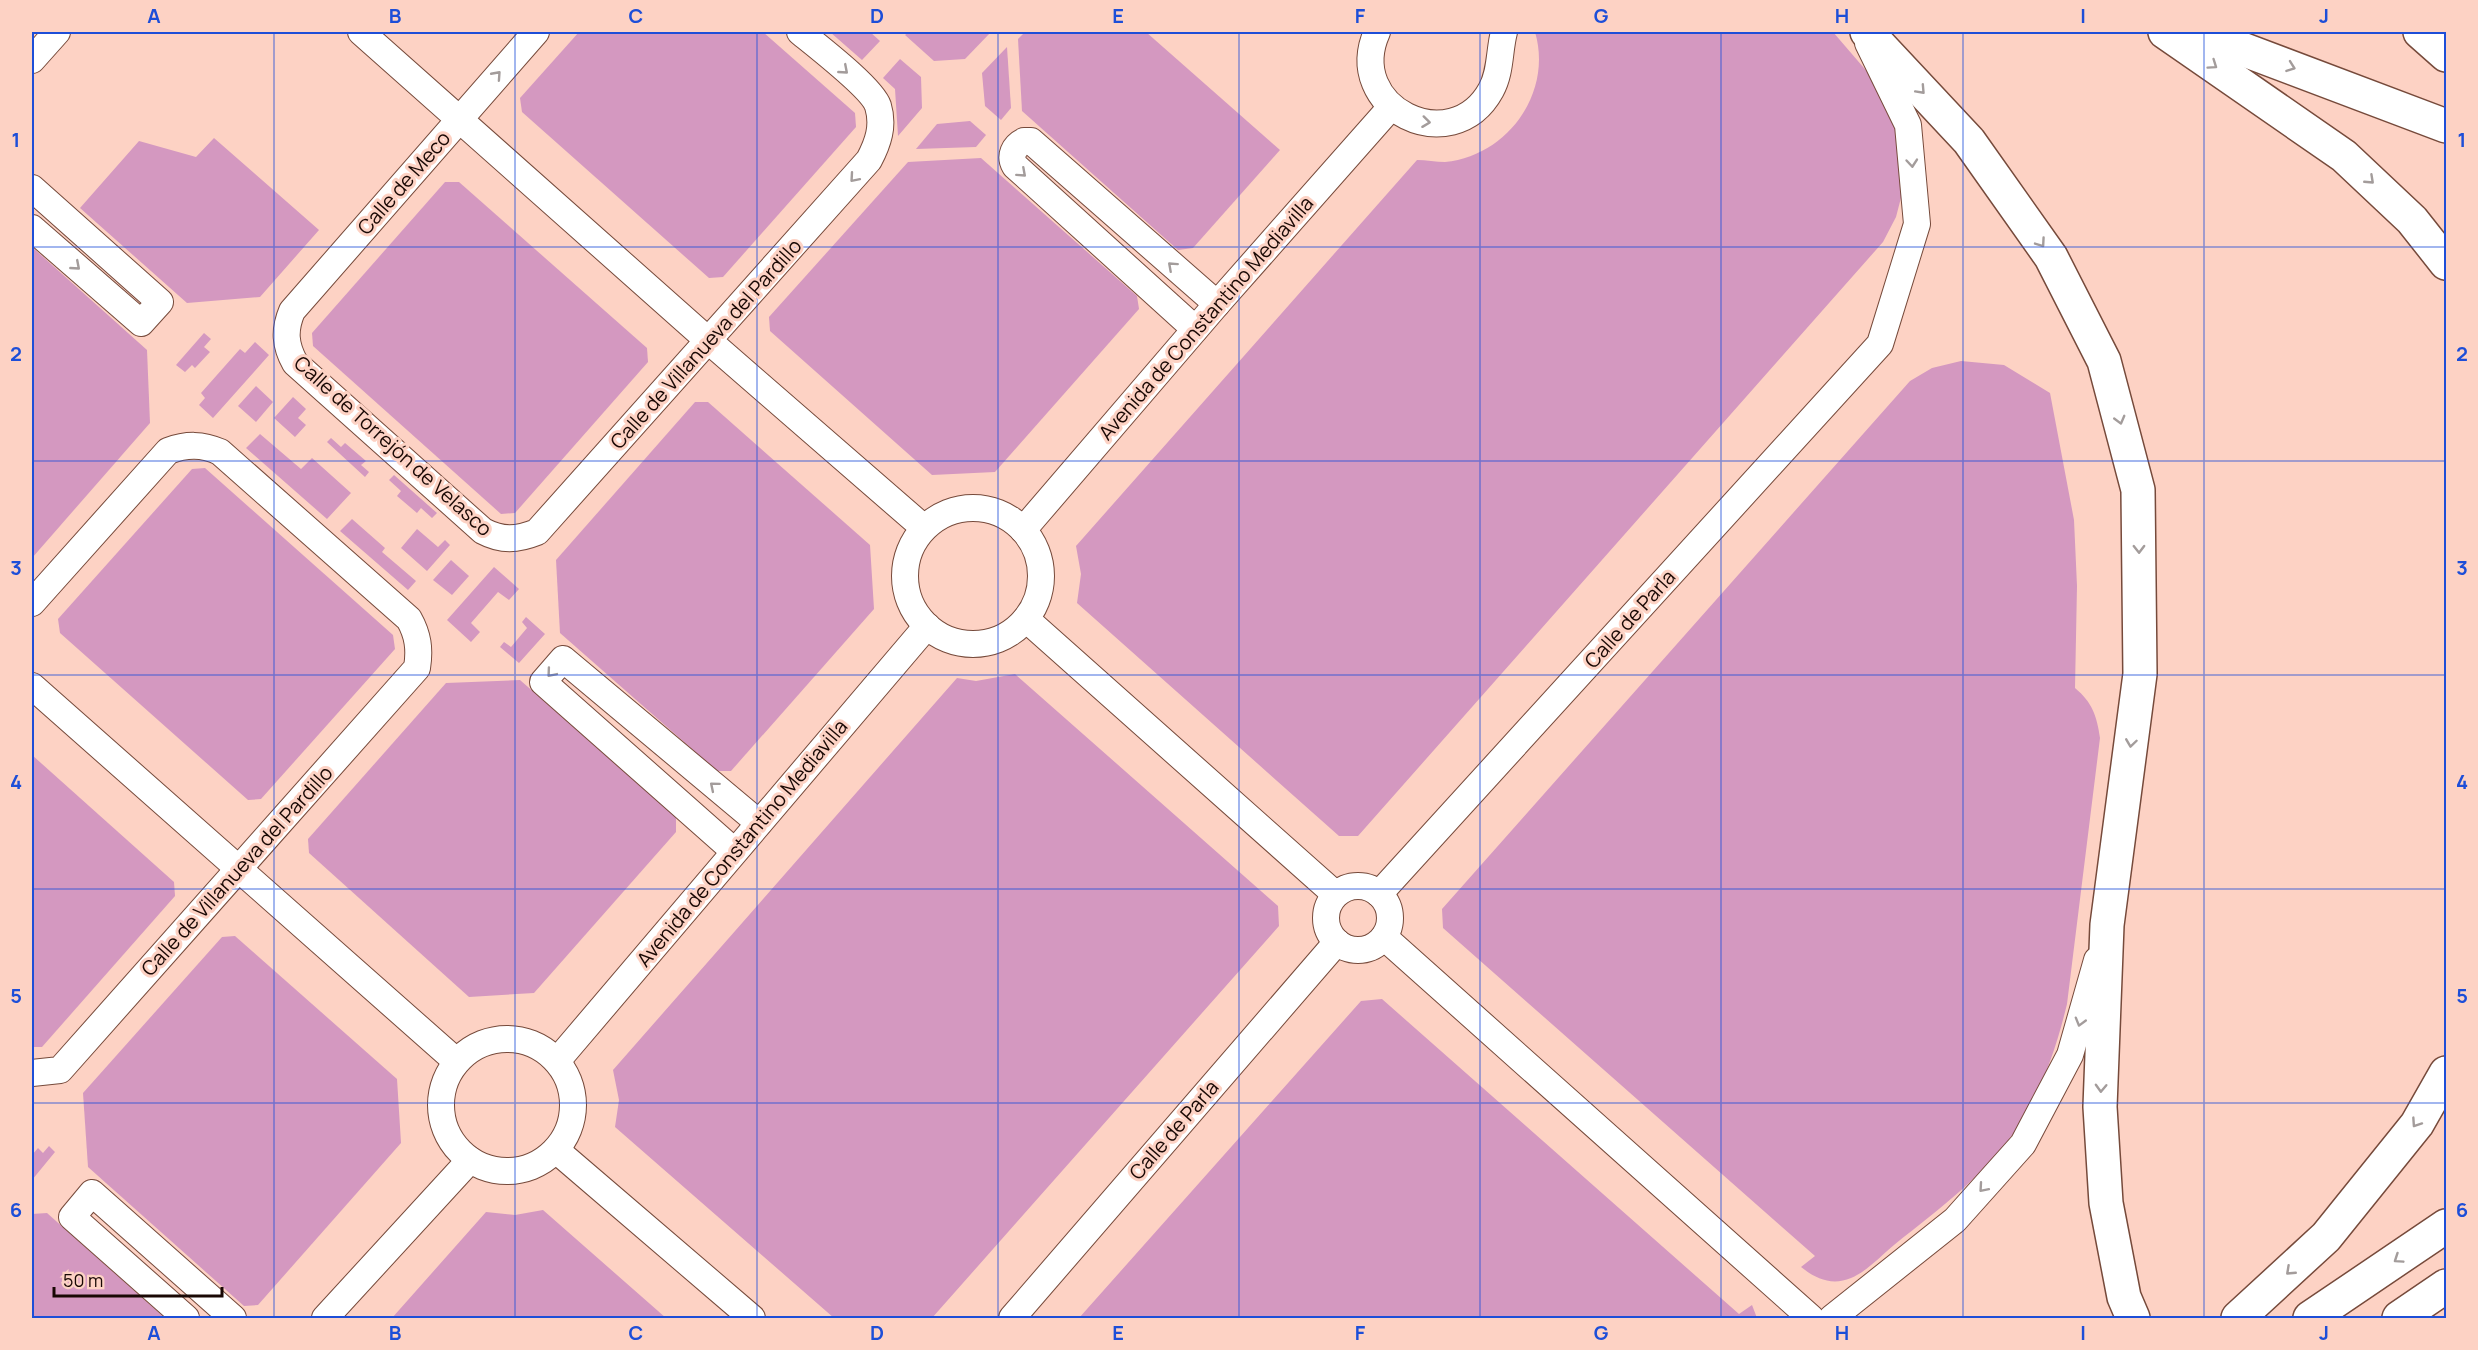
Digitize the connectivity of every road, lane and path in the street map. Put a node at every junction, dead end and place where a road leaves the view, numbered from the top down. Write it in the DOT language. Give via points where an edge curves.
graph roads {
  1 [pos="57,32"];
  2 [pos="361,32"];
  3 [pos="536,32"];
  4 [pos="800,32"];
  5 [pos="1365,32"];
  6 [pos="1377,32"];
  7 [pos="1492,32"];
  8 [pos="1504,32"];
  9 [pos="1862,32"];
  10 [pos="1867,32"];
  11 [pos="2165,32"];
  12 [pos="2196,32"];
  13 [pos="2420,32"];
  14 [pos="2446,55"];
  15 [pos="1370,58"];
  16 [pos="32,60"];
  17 [pos="1498,71"];
  18 [pos="1391,107"];
  19 [pos="459,118"];
  20 [pos="2446,126"];
  21 [pos="32,188"];
  22 [pos="32,228"];
  23 [pos="2446,263"];
  24 [pos="1217,304"];
  25 [pos="1195,330"];
  26 [pos="287,340"];
  27 [pos="710,342"];
  28 [pos="924,528"];
  29 [pos="1023,530"];
  30 [pos="510,540"];
  31 [pos="32,603"];
  32 [pos="1026,619"];
  33 [pos="927,626"];
  34 [pos="32,686"];
  35 [pos="759,823"];
  36 [pos="734,851"];
  37 [pos="240,870"];
  38 [pos="1335,894"];
  39 [pos="1379,894"];
  40 [pos="2107,925"];
  41 [pos="1384,937"];
  42 [pos="1336,942"];
  43 [pos="456,1061"];
  44 [pos="557,1061"];
  45 [pos="33,1073"];
  46 [pos="2446,1073"];
  47 [pos="556,1150"];
  48 [pos="470,1160"];
  49 [pos="2446,1226"];
  50 [pos="2446,1286"];
  51 [pos="2128,1308"];
  52 [pos="186,1318"];
  53 [pos="233,1318"];
  54 [pos="325,1318"];
  55 [pos="752,1318"];
  56 [pos="1012,1318"];
  57 [pos="1811,1318"];
  58 [pos="1833,1318"];
  59 [pos="2238,1318"];
  60 [pos="2310,1318"];
  61 [pos="2399,1318"];
  1 -- 16 [label="street"];
  2 -- 19 [label="street"];
  19 -- 3 [label="street, Calle de Meco, one-way"];
  4 -- 27 [label="street, Calle de Villanueva del Pardillo, one-way" via="860,84 877,104 881,127 869,160"];
  5 -- 15 [label="street"];
  6 -- 15 [label="street"];
  7 -- 17 [label="street" via="1499,57"];
  8 -- 17 [label="street"];
  9 -- 39 [label="street, Calle de Parla, one-way" via="1908,125 1917,224 1880,344"];
  10 -- 40 [label="main road, one-way" via="1969,141 2051,257 2104,361 2138,490 2140,674"];
  11 -- 23 [label="main road, one-way" via="2344,156 2412,220"];
  12 -- 20 [label="main road, one-way"];
  13 -- 14 [label="main road"];
  15 -- 18 [label="street" via="1379,93"];
  18 -- 17 [label="street, one-way" via="1407,118 1426,123 1446,123 1464,117 1492,90"];
  18 -- 24 [label="street, Avenida de Constantino Mediavilla"];
  19 -- 26 [label="street, Calle de Meco" via="292,311 286,325"];
  19 -- 27 [label="street"];
  22 -- 21 [label="street, one-way" via="141,323 160,302"];
  24 -- 25 [label="street, Avenida de Constantino Mediavilla"];
  24 -- 25 [label="street, one-way" via="1031,141 1015,148 1015,166"];
  25 -- 29 [label="street, Avenida de Constantino Mediavilla"];
  26 -- 30 [label="street, Calle de Torrejón de Velasco" via="295,363 467,517 495,538"];
  27 -- 28 [label="street"];
  27 -- 30 [label="street, Calle de Villanueva del Pardillo" via="537,532"];
  28 -- 29 [label="street" via="951,511 966,508 997,512"];
  28 -- 33 [label="street" via="908,555 905,578 910,601"];
  29 -- 32 [label="street" via="1036,550 1041,574 1038,597"];
  31 -- 37 [label="street, Calle de Villanueva del Pardillo" via="168,451 194,445 220,452 399,610 416,632 417,668"];
  32 -- 33 [label="street" via="1015,630 986,642 955,641"];
  32 -- 38 [label="street"];
  33 -- 35 [label="street, Avenida de Constantino Mediavilla"];
  34 -- 37 [label="street"];
  35 -- 36 [label="street, Avenida de Constantino Mediavilla"];
  35 -- 36 [label="street, one-way" via="563,658 543,682"];
  36 -- 44 [label="street, Avenida de Constantino Mediavilla"];
  37 -- 43 [label="street"];
  37 -- 45 [label="street, Calle de Villanueva del Pardillo" via="60,1070"];
  38 -- 39 [label="street" via="1354,885"];
  38 -- 42 [label="street" via="1326,912 1326,922"];
  39 -- 41 [label="street" via="1389,907 1391,918"];
  40 -- 51 [label="main road, one-way" via="2100,1107 2106,1203"];
  40 -- 58 [label="street, one-way" via="2070,1055 2023,1144 1955,1221"];
  41 -- 42 [label="street" via="1364,950 1353,950"];
  41 -- 57 [label="street"];
  42 -- 56 [label="street, Calle de Parla"];
  43 -- 44 [label="street" via="474,1047 495,1039 518,1039 540,1047"];
  43 -- 48 [label="street" via="446,1077 441,1114 456,1148"];
  44 -- 47 [label="street" via="568,1078 573,1106 567,1134"];
  46 -- 59 [label="main road, one-way" via="2416,1124 2326,1238"];
  47 -- 48 [label="street" via="525,1169 487,1168"];
  47 -- 55 [label="street"];
  48 -- 54 [label="street"];
  49 -- 60 [label="main road, one-way"];
  50 -- 61 [label="main road"];
  52 -- 53 [label="street" via="72,1217 92,1193"];
}
